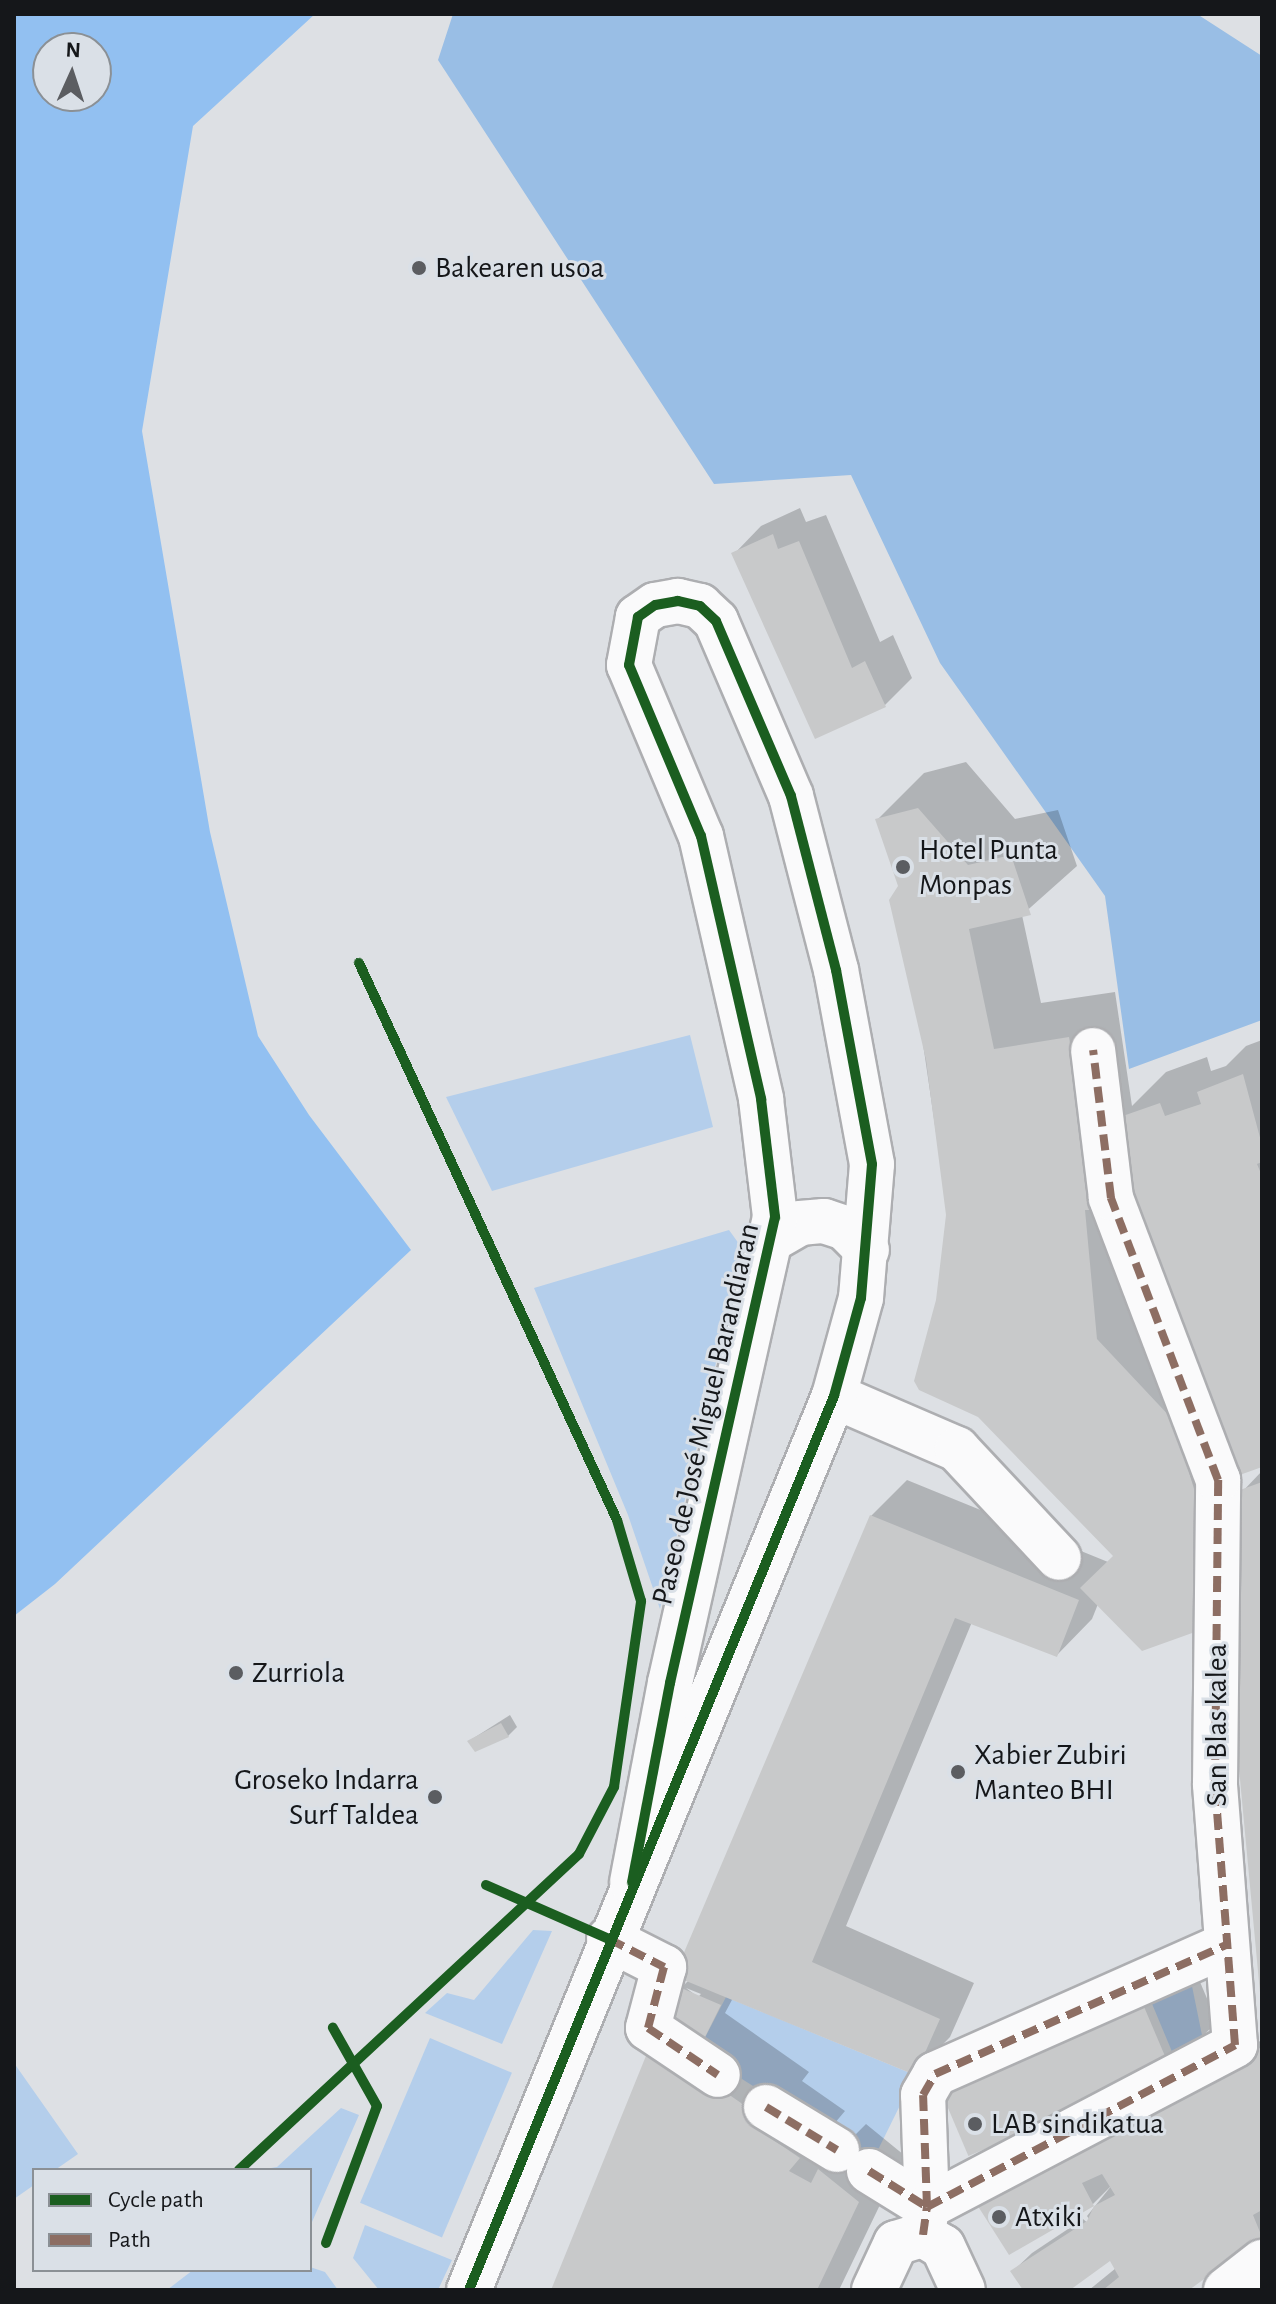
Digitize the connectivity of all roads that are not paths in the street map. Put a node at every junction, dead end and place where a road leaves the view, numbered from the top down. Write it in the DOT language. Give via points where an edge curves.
graph roads {
  1 [pos="1093,1050"];
  2 [pos="771,1240"];
  3 [pos="867,1250"];
  4 [pos="834,1396"];
  5 [pos="1059,1558"];
  6 [pos="674,1745"];
  7 [pos="609,1939"];
  8 [pos="1226,1945"];
  9 [pos="718,2075"];
  10 [pos="766,2107"];
  11 [pos="925,2221"];
  12 [pos="1262,2262"];
  13 [pos="468,2287"];
  14 [pos="874,2290"];
  15 [pos="963,2290"];
  16 [pos="1226,2290"];
  1 -- 8 [label="street, San Blas kalea" via="1111,1198 1218,1480 1215,1784"];
  2 -- 3 [label="street, Paseo de José Miguel Barandiaran" via="800,1223 824,1221 845,1228"];
  2 -- 3 [label="street, Paseo de José Miguel Barandiaran" via="773,1172 761,1099 701,836 629,665 638,617 655,605 678,601 700,606 716,621 791,796 836,970 872,1164"];
  2 -- 6 [label="street, Paseo de José Miguel Barandiaran"];
  3 -- 4 [label="street, Paseo de José Miguel Barandiaran" via="861,1298"];
  4 -- 5 [label="street" via="957,1449"];
  4 -- 6 [label="street, Paseo de José Miguel Barandiaran"];
  6 -- 7 [label="street, Paseo de José Miguel Barandiaran"];
  7 -- 9 [label="street" via="664,1967 648,2028"];
  7 -- 13 [label="street, Paseo de José Miguel Barandiaran"];
  8 -- 11 [label="street, San Blas kalea" via="1235,2045"];
  8 -- 11 [label="street" via="935,2074 923,2095"];
  10 -- 11 [label="street" via="853,2160"];
  11 -- 14 [label="street" via="896,2243"];
  11 -- 15 [label="street"];
  12 -- 16 [label="street"];
}
